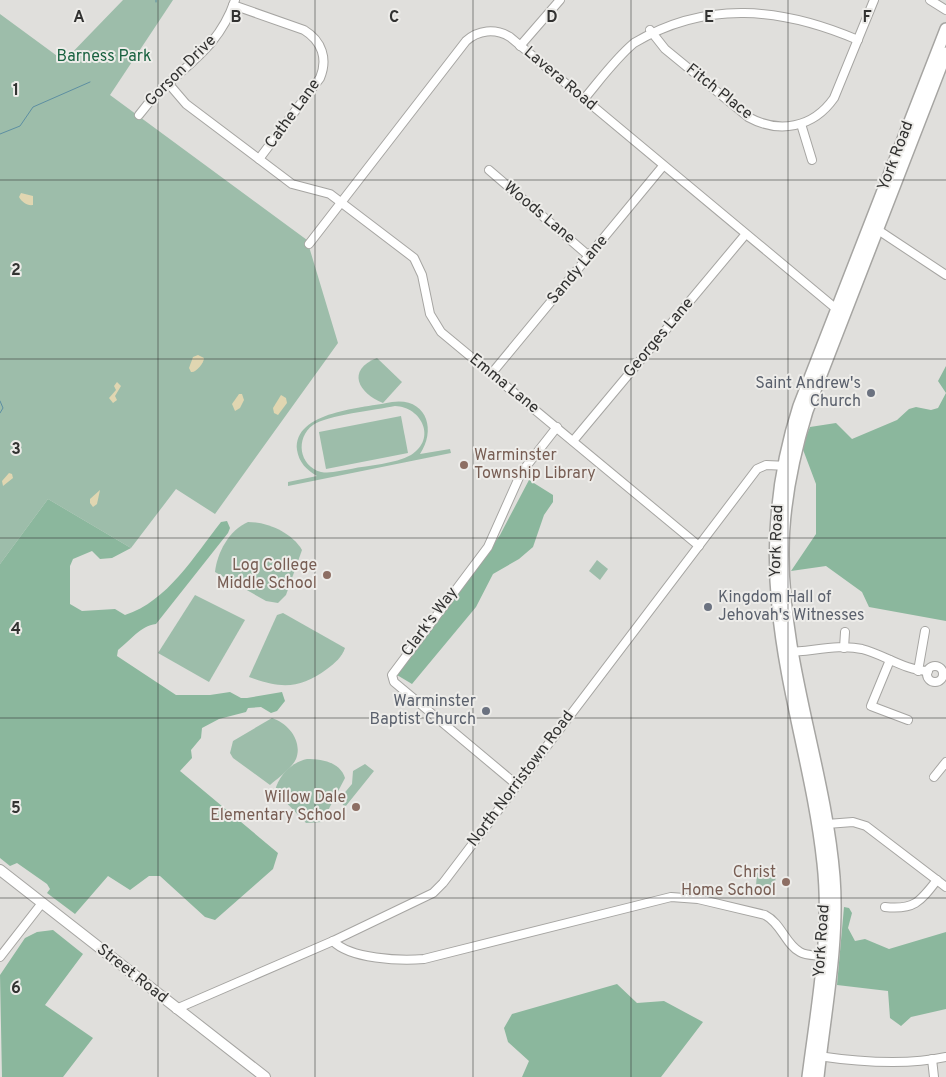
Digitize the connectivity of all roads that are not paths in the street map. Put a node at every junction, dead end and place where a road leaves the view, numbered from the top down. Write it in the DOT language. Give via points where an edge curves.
graph roads {
  1 [pos="560,0"];
  2 [pos="874,0"];
  3 [pos="930,0"];
  4 [pos="234,3"];
  5 [pos="739,4"];
  6 [pos="721,5"];
  7 [pos="946,10"];
  8 [pos="946,29"];
  9 [pos="650,30"];
  10 [pos="858,40"];
  11 [pos="520,46"];
  12 [pos="946,53"];
  13 [pos="168,83"];
  14 [pos="584,100"];
  15 [pos="139,115"];
  16 [pos="800,124"];
  17 [pos="259,159"];
  18 [pos="812,160"];
  19 [pos="664,166"];
  20 [pos="489,170"];
  21 [pos="341,203"];
  22 [pos="873,227"];
  23 [pos="745,235"];
  24 [pos="310,244"];
  25 [pos="589,256"];
  26 [pos="946,275"];
  27 [pos="840,312"];
  28 [pos="492,373"];
  29 [pos="557,428"];
  30 [pos="573,440"];
  31 [pos="788,466"];
  32 [pos="699,546"];
  33 [pos="925,631"];
  34 [pos="844,632"];
  35 [pos="844,648"];
  36 [pos="789,652"];
  37 [pos="890,660"];
  38 [pos="918,671"];
  39 [pos="928,671"];
  40 [pos="908,720"];
  41 [pos="946,762"];
  42 [pos="934,777"];
  43 [pos="517,785"];
  44 [pos="827,824"];
  45 [pos="0,870"];
  46 [pos="937,880"];
  47 [pos="946,887"];
  48 [pos="42,903"];
  49 [pos="885,907"];
  50 [pos="333,941"];
  51 [pos="823,956"];
  52 [pos="0,957"];
  53 [pos="176,1008"];
  54 [pos="816,1056"];
  55 [pos="946,1057"];
  56 [pos="932,1059"];
  57 [pos="265,1077"];
  58 [pos="808,1077"];
  59 [pos="818,1077"];
  60 [pos="934,1077"];
  1 -- 11 [label="street"];
  2 -- 10 [label="street, Fitch Place"];
  3 -- 7 [label="street"];
  4 -- 13 [label="street, Gorson Drive" via="212,44"];
  4 -- 17 [label="street, Cathe Lane" via="304,30 314,37 323,54 324,68 320,78"];
  5 -- 10 [label="street" via="781,11"];
  6 -- 9 [label="street" via="687,12"];
  8 -- 22 [label="highway, York Road"];
  9 -- 14 [label="street" via="627,49"];
  9 -- 16 [label="street, Fitch Place" via="665,49 748,117 773,126"];
  10 -- 16 [label="street, Fitch Place" via="834,98 818,115"];
  11 -- 14 [label="street, Lavera Road"];
  11 -- 21 [label="street, Lavera Road" via="505,34 494,32 475,35 466,41"];
  12 -- 22 [label="highway, York Road"];
  13 -- 15 [label="street, Gorson Drive"];
  13 -- 17 [label="street, Emma Lane" via="186,104"];
  14 -- 19 [label="street, Lavera Road"];
  16 -- 18 [label="street"];
  17 -- 21 [label="street, Emma Lane" via="292,184 330,194"];
  19 -- 23 [label="street, Lavera Road"];
  19 -- 25 [label="street, Sandy Lane"];
  20 -- 25 [label="street, Woods Lane"];
  21 -- 24 [label="street, Lavera Road"];
  21 -- 28 [label="street, Emma Lane" via="414,258 422,275 427,306 434,322 441,332"];
  22 -- 26 [label="street"];
  22 -- 27 [label="highway, York Road"];
  23 -- 27 [label="street, Lavera Road"];
  23 -- 30 [label="street, Georges Lane"];
  25 -- 28 [label="street, Sandy Lane"];
  27 -- 31 [label="highway, York Road" via="799,406"];
  28 -- 29 [label="street, Emma Lane"];
  29 -- 30 [label="street, Emma Lane"];
  29 -- 43 [label="street, Clark's Way" via="521,473 488,547 392,675 394,682"];
  30 -- 32 [label="street, Emma Lane"];
  31 -- 32 [label="street, North Norristown Road" via="766,464 757,469"];
  31 -- 36 [label="highway, York Road" via="777,510 775,553 778,607"];
  32 -- 43 [label="street, North Norristown Road"];
  33 -- 38 [label="street"];
  34 -- 35 [label="street"];
  35 -- 36 [label="street"];
  35 -- 37 [label="street" via="860,649"];
  36 -- 44 [label="highway, York Road"];
  36 -- 51 [label="highway, York Road" via="822,846 826,909"];
  37 -- 38 [label="street"];
  37 -- 40 [label="street" via="872,706"];
  38 -- 39 [label="street"];
  41 -- 42 [label="street"];
  43 -- 50 [label="street, North Norristown Road" via="433,893"];
  44 -- 46 [label="street" via="853,822 866,826"];
  44 -- 54 [label="highway, York Road" via="835,906 832,958"];
  45 -- 48 [label="main road, Street Road"];
  46 -- 47 [label="street"];
  46 -- 49 [label="street" via="914,904"];
  48 -- 52 [label="street"];
  48 -- 53 [label="main road, Street Road"];
  50 -- 51 [label="street" via="347,951 396,959 424,959 671,897 766,915 774,920 797,950"];
  50 -- 53 [label="street, North Norristown Road"];
  51 -- 54 [label="highway, York Road"];
  53 -- 57 [label="main road, Street Road"];
  54 -- 56 [label="street" via="877,1061"];
  54 -- 58 [label="highway, York Road"];
  54 -- 59 [label="highway, York Road"];
  55 -- 56 [label="street"];
  56 -- 60 [label="street"];
}
